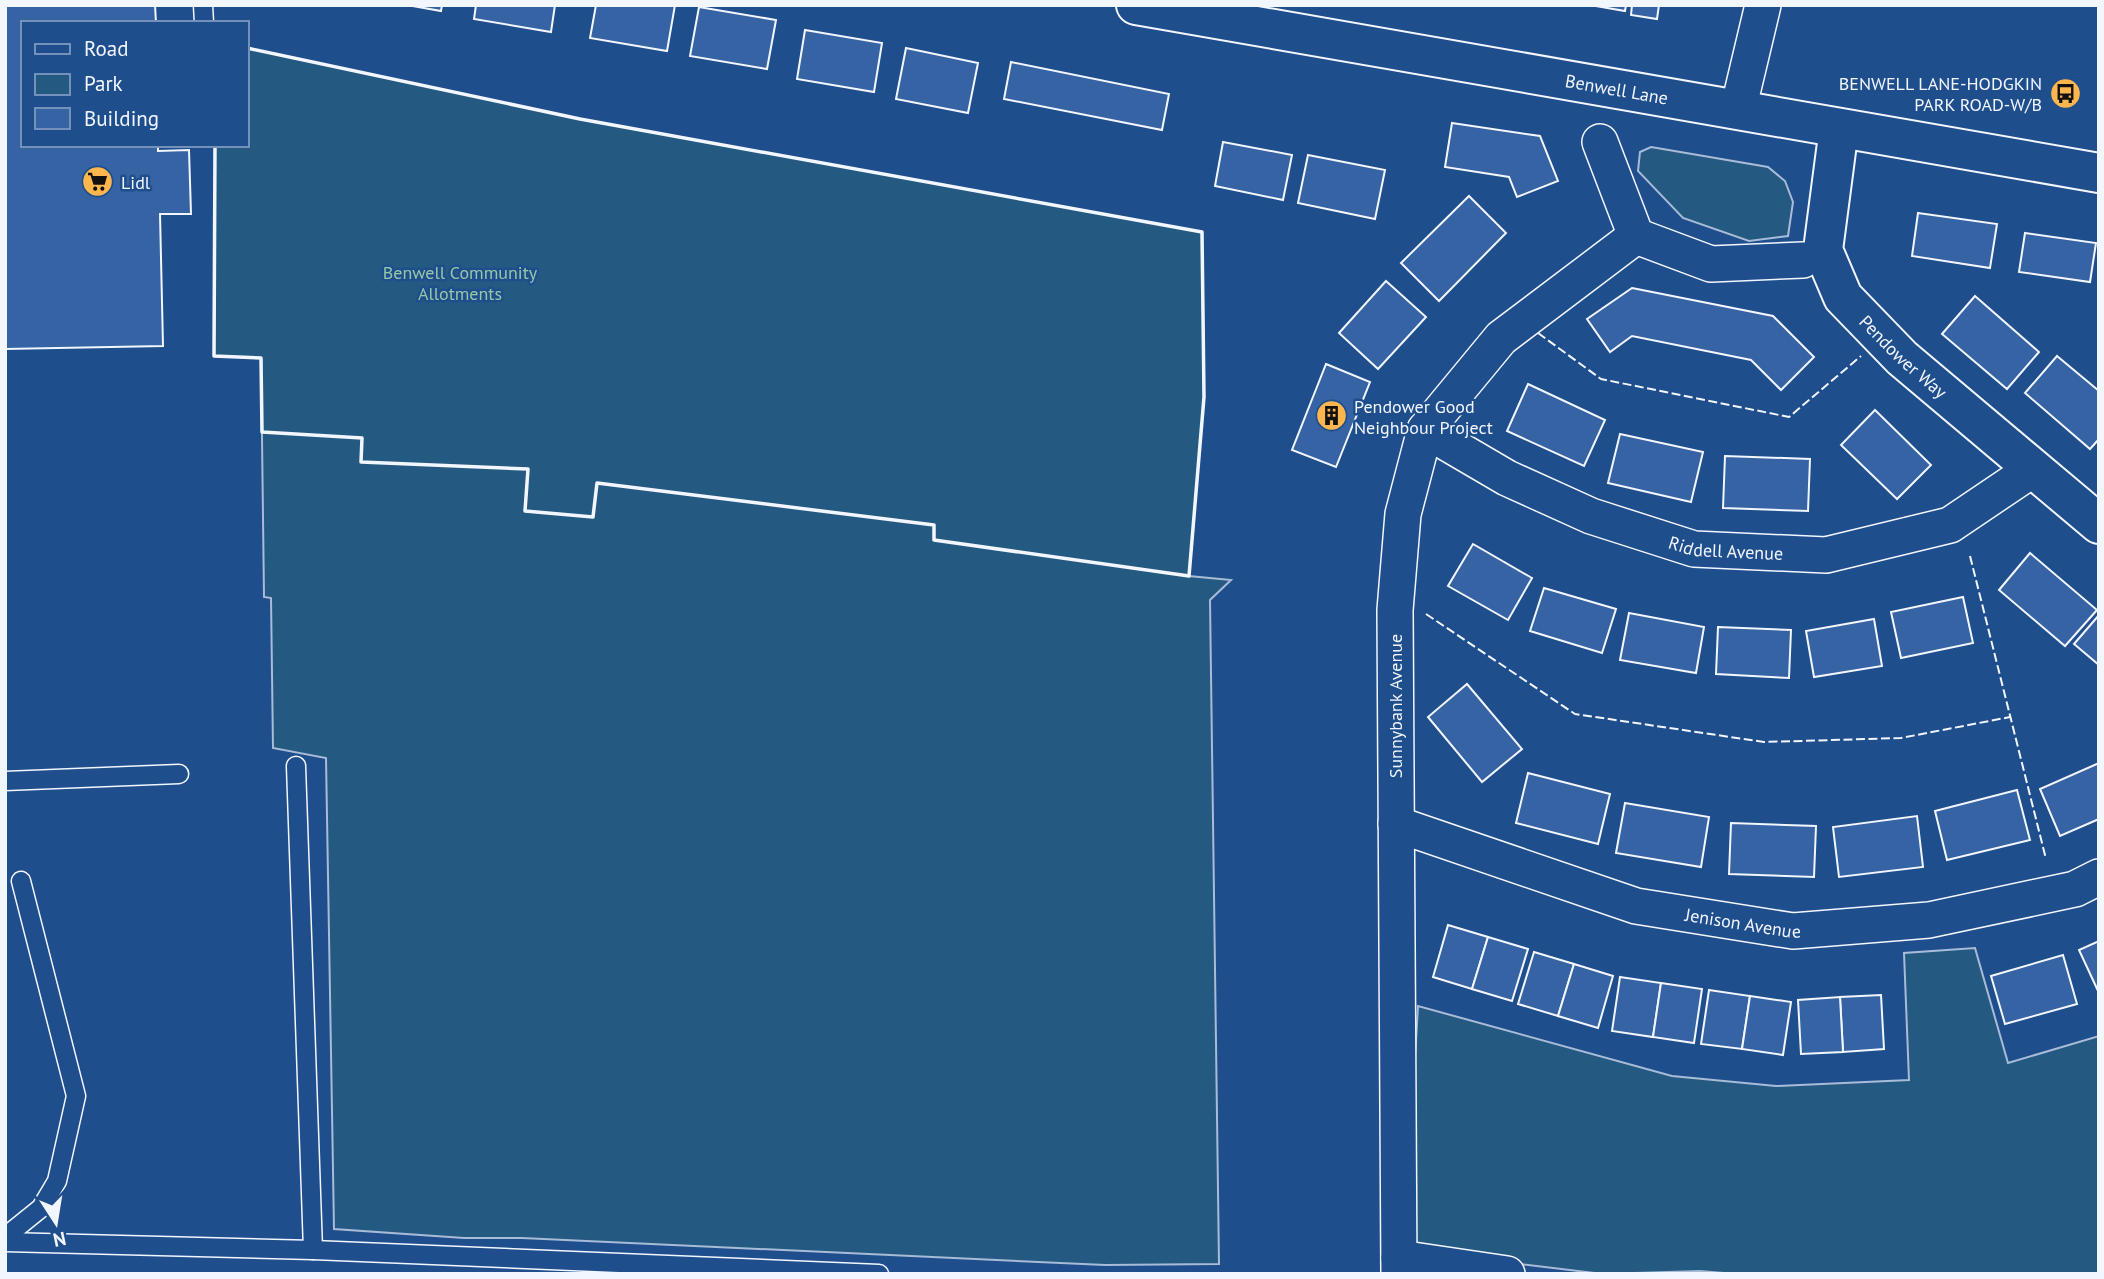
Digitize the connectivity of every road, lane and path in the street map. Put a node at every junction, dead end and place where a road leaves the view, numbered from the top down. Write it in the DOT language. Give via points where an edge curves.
graph roads {
  1 [pos="1136,5"];
  2 [pos="1763,5"];
  3 [pos="1267,16"];
  4 [pos="1738,110"];
  5 [pos="1839,128"];
  6 [pos="1601,142"];
  7 [pos="2099,173"];
  8 [pos="1636,236"];
  9 [pos="1803,260"];
  10 [pos="1424,430"];
  11 [pos="2033,469"];
  12 [pos="2099,524"];
  13 [pos="296,766"];
  14 [pos="179,774"];
  15 [pos="5,781"];
  16 [pos="1396,824"];
  17 [pos="2099,877"];
  18 [pos="21,881"];
  19 [pos="5,1240"];
  20 [pos="313,1250"];
  21 [pos="1399,1266"];
  22 [pos="879,1274"];
  23 [pos="1507,1274"];
  1 -- 3 [label="main road, Benwell Lane"];
  2 -- 4 [label="street"];
  3 -- 4 [label="main road, Benwell Lane"];
  4 -- 5 [label="main road, Benwell Lane"];
  5 -- 7 [label="main road, Benwell Lane"];
  5 -- 11 [label="main road, Pendower Way" via="1823,250 1843,297 1902,358"];
  6 -- 8 [label="street"];
  8 -- 9 [label="street" via="1711,264"];
  8 -- 10 [label="street, Sunnybank Avenue" via="1502,338"];
  10 -- 11 [label="street, Riddell Avenue" via="1507,478 1591,516 1694,548 1826,555 1950,525"];
  10 -- 16 [label="street, Sunnybank Avenue" via="1403,514 1395,610"];
  11 -- 12 [label="main road, Pendower Way"];
  13 -- 20 [label="lane"];
  14 -- 15 [label="lane"];
  16 -- 17 [label="street, Jenison Avenue" via="1636,906 1793,931 1929,920 2075,889"];
  16 -- 21 [label="street, Sunnybank Avenue"];
  18 -- 19 [label="lane" via="76,1096 57,1181 41,1208"];
  19 -- 20 [label="lane"];
  20 -- 22 [label="lane"];
  21 -- 23 [label="street"];
}
